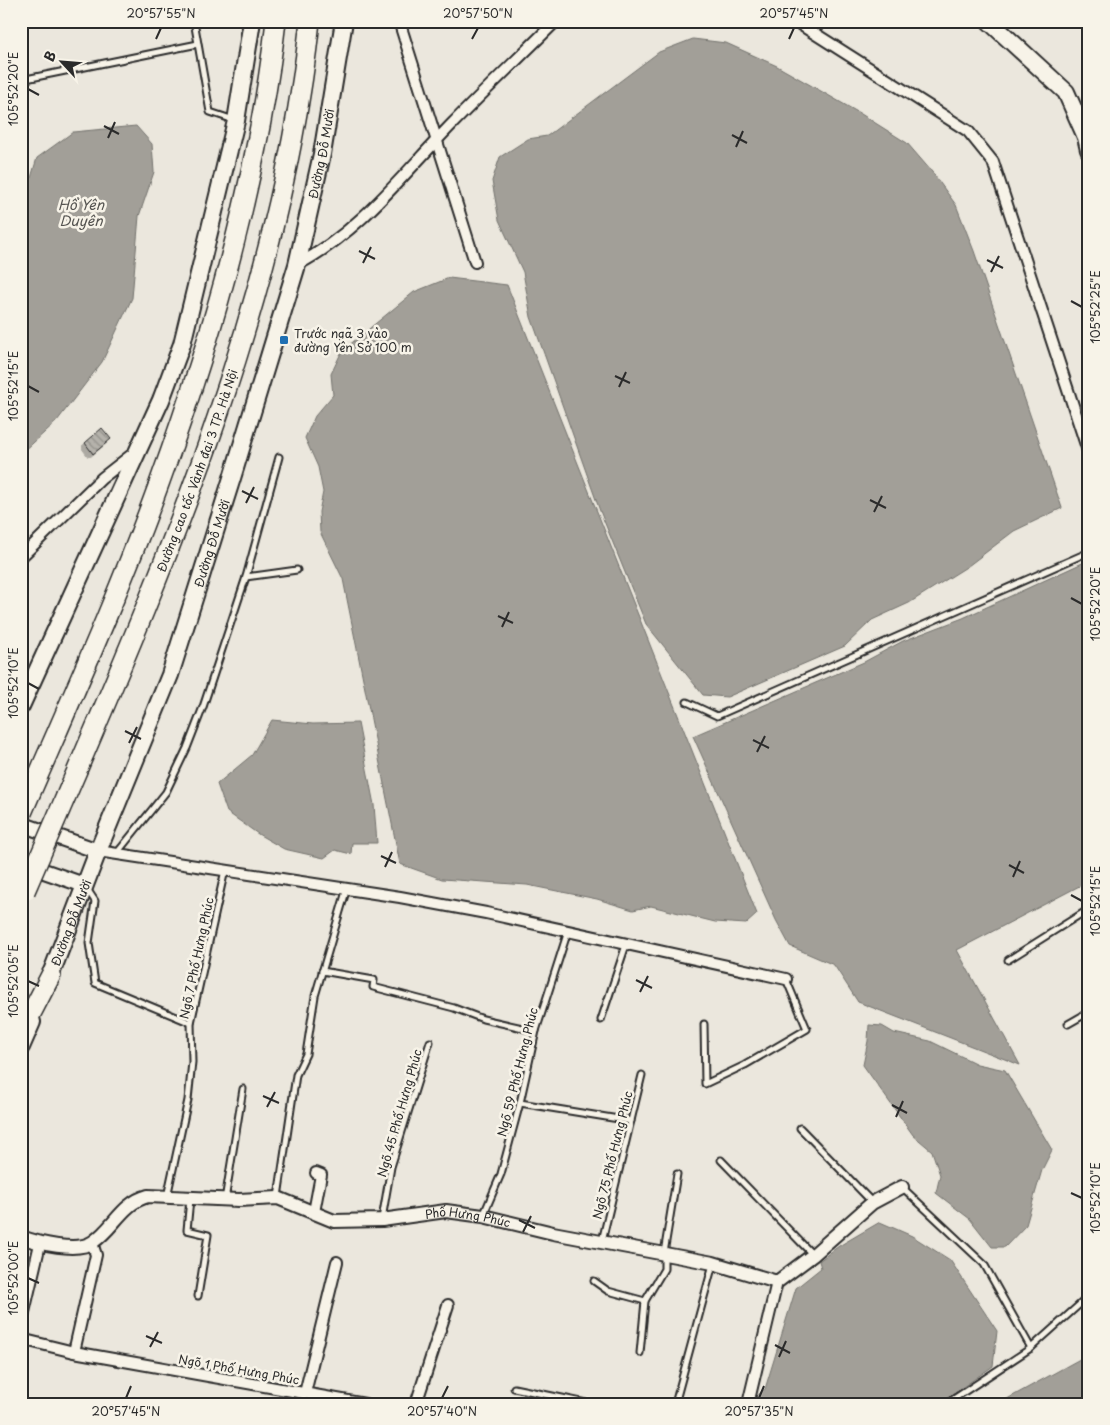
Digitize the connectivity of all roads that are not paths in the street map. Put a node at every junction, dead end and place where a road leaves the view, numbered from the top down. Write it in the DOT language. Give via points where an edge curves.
graph roads {
  1 [pos="194,21"];
  2 [pos="252,21"];
  3 [pos="276,21"];
  4 [pos="310,21"];
  5 [pos="344,21"];
  6 [pos="399,21"];
  7 [pos="556,21"];
  8 [pos="795,21"];
  9 [pos="989,21"];
  10 [pos="198,44"];
  11 [pos="21,80"];
  12 [pos="236,121"];
  13 [pos="436,141"];
  14 [pos="1089,150"];
  15 [pos="475,262"];
  16 [pos="297,265"];
  17 [pos="140,448"];
  18 [pos="1089,454"];
  19 [pos="279,457"];
  20 [pos="1089,552"];
  21 [pos="21,557"];
  22 [pos="297,570"];
  23 [pos="246,577"];
  24 [pos="687,702"];
  25 [pos="21,706"];
  26 [pos="21,815"];
  27 [pos="21,824"];
  28 [pos="98,851"];
  29 [pos="117,854"];
  30 [pos="21,864"];
  31 [pos="225,870"];
  32 [pos="84,885"];
  33 [pos="347,888"];
  34 [pos="23,895"];
  35 [pos="1089,909"];
  36 [pos="568,931"];
  37 [pos="626,945"];
  38 [pos="1008,960"];
  39 [pos="322,971"];
  40 [pos="51,975"];
  41 [pos="786,979"];
  42 [pos="1089,1012"];
  43 [pos="601,1020"];
  44 [pos="191,1023"];
  45 [pos="704,1024"];
  46 [pos="1068,1024"];
  47 [pos="536,1031"];
  48 [pos="21,1033"];
  49 [pos="430,1042"];
  50 [pos="21,1047"];
  51 [pos="642,1075"];
  52 [pos="243,1089"];
  53 [pos="520,1103"];
  54 [pos="631,1121"];
  55 [pos="800,1128"];
  56 [pos="721,1160"];
  57 [pos="316,1173"];
  58 [pos="677,1174"];
  59 [pos="902,1187"];
  60 [pos="167,1198"];
  61 [pos="190,1198"];
  62 [pos="278,1198"];
  63 [pos="225,1200"];
  64 [pos="872,1203"];
  65 [pos="314,1212"];
  66 [pos="482,1216"];
  67 [pos="382,1220"];
  68 [pos="21,1237"];
  69 [pos="602,1241"];
  70 [pos="92,1243"];
  71 [pos="40,1244"];
  72 [pos="664,1253"];
  73 [pos="814,1255"];
  74 [pos="337,1262"];
  75 [pos="713,1263"];
  76 [pos="594,1281"];
  77 [pos="777,1282"];
  78 [pos="198,1296"];
  79 [pos="1089,1296"];
  80 [pos="645,1301"];
  81 [pos="448,1305"];
  82 [pos="21,1326"];
  83 [pos="21,1339"];
  84 [pos="1031,1348"];
  85 [pos="74,1352"];
  86 [pos="640,1353"];
  87 [pos="514,1388"];
  88 [pos="305,1393"];
  89 [pos="365,1404"];
  90 [pos="416,1404"];
  91 [pos="591,1404"];
  92 [pos="675,1404"];
  93 [pos="748,1404"];
  94 [pos="946,1404"];
  1 -- 10 [label="lane"];
  2 -- 12 [label="main road"];
  3 -- 26 [label="highway" via="243,205 203,351 157,490 100,635"];
  4 -- 34 [label="highway, Đường cao tốc Vành đai 3 TP. Hà Nội, bridge" via="276,210 235,361 192,492 130,648"];
  5 -- 16 [label="main road, Đường Đỗ Mười" via="322,154"];
  6 -- 13 [label="street"];
  7 -- 13 [label="street"];
  8 -- 18 [label="street" via="968,131 993,162"];
  9 -- 14 [label="main road" via="1066,92"];
  10 -- 11 [label="lane"];
  10 -- 12 [label="lane" via="210,112"];
  12 -- 17 [label="main road" via="182,344"];
  13 -- 15 [label="street"];
  13 -- 16 [label="street" via="338,240"];
  16 -- 28 [label="main road, Đường Đỗ Mười" via="170,675"];
  17 -- 21 [label="street" via="102,478"];
  17 -- 25 [label="main road"];
  19 -- 23 [label="lane"];
  20 -- 24 [label="lane" via="717,716"];
  22 -- 23 [label="lane"];
  23 -- 29 [label="lane" via="187,748 166,792"];
  27 -- 28 [label="main road"];
  28 -- 29 [label="street"];
  28 -- 32 [label="main road, Đường Đỗ Mười"];
  29 -- 31 [label="street"];
  30 -- 32 [label="main road"];
  31 -- 33 [label="street"];
  31 -- 44 [label="lane, Ngõ 7 Phố Hưng Phúc"];
  32 -- 40 [label="main road, Đường Đỗ Mười"];
  32 -- 44 [label="lane" via="95,901 89,943 95,982"];
  33 -- 36 [label="street"];
  33 -- 39 [label="lane"];
  35 -- 38 [label="lane"];
  36 -- 37 [label="street"];
  36 -- 47 [label="lane, Ngõ 59 Phố Hưng Phúc"];
  37 -- 41 [label="street"];
  37 -- 43 [label="lane"];
  39 -- 47 [label="lane" via="374,980 373,987"];
  39 -- 62 [label="lane" via="314,996 306,1054 296,1075"];
  40 -- 48 [label="highway"];
  40 -- 50 [label="main road, Đường Đỗ Mười"];
  41 -- 45 [label="lane" via="807,1029 705,1084"];
  42 -- 46 [label="lane"];
  44 -- 60 [label="lane, Ngõ 7 Phố Hưng Phúc" via="192,1062 188,1100"];
  47 -- 53 [label="lane, Ngõ 59 Phố Hưng Phúc"];
  49 -- 67 [label="lane, Ngõ 45 Phố Hưng Phúc" via="391,1167"];
  51 -- 54 [label="lane, Ngõ 75 Phố Hưng Phúc"];
  52 -- 63 [label="lane"];
  53 -- 54 [label="lane"];
  53 -- 66 [label="lane, Ngõ 59 Phố Hưng Phúc" via="501,1174"];
  54 -- 69 [label="lane, Ngõ 75 Phố Hưng Phúc"];
  55 -- 64 [label="lane"];
  56 -- 73 [label="lane"];
  57 -- 65 [label="street" via="321,1175"];
  58 -- 72 [label="lane"];
  59 -- 64 [label="street"];
  59 -- 84 [label="lane" via="984,1264"];
  60 -- 61 [label="street, Phố Hưng Phúc"];
  60 -- 70 [label="street, Phố Hưng Phúc" via="148,1196 136,1199"];
  61 -- 63 [label="street, Phố Hưng Phúc"];
  61 -- 78 [label="lane" via="187,1230 208,1236"];
  62 -- 63 [label="street, Phố Hưng Phúc"];
  62 -- 65 [label="street, Phố Hưng Phúc"];
  64 -- 73 [label="street"];
  65 -- 67 [label="street, Phố Hưng Phúc" via="334,1220"];
  66 -- 67 [label="street, Phố Hưng Phúc" via="446,1211"];
  66 -- 69 [label="street, Phố Hưng Phúc"];
  68 -- 71 [label="street"];
  69 -- 72 [label="street, Phố Hưng Phúc"];
  70 -- 71 [label="street" via="70,1246"];
  70 -- 85 [label="street" via="96,1255"];
  71 -- 82 [label="street"];
  72 -- 75 [label="street, Phố Hưng Phúc"];
  72 -- 80 [label="lane" via="664,1269"];
  73 -- 77 [label="street"];
  74 -- 88 [label="street"];
  75 -- 77 [label="street, Phố Hưng Phúc"];
  75 -- 92 [label="lane"];
  76 -- 80 [label="lane" via="608,1291"];
  77 -- 93 [label="street"];
  79 -- 84 [label="lane"];
  80 -- 86 [label="lane"];
  81 -- 90 [label="street"];
  83 -- 85 [label="street, Ngõ 1 Phố Hưng Phúc"];
  84 -- 94 [label="lane"];
  85 -- 88 [label="street, Ngõ 1 Phố Hưng Phúc"];
  87 -- 91 [label="lane"];
  88 -- 89 [label="street, Ngõ 1 Phố Hưng Phúc"];
}
